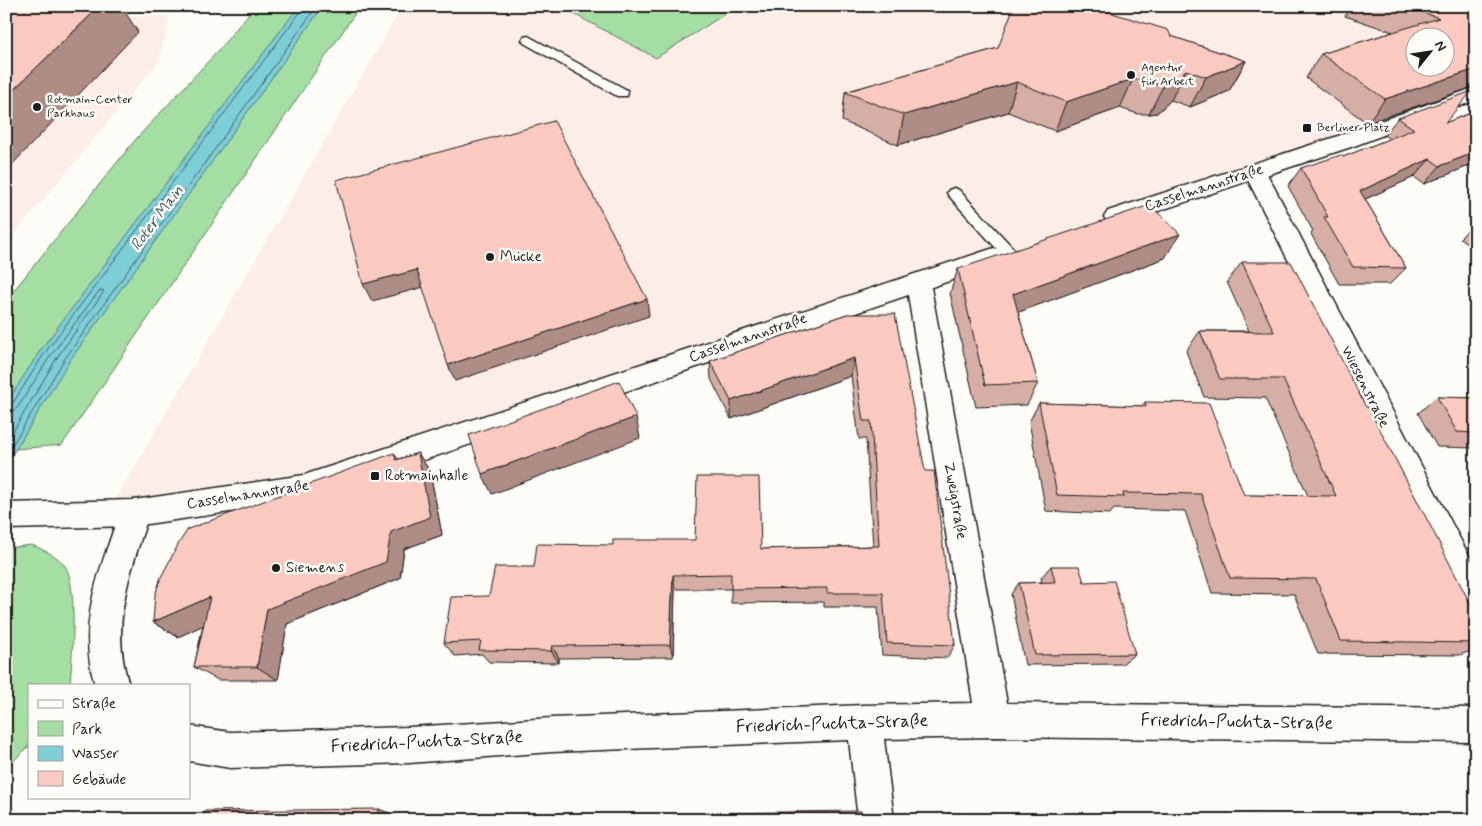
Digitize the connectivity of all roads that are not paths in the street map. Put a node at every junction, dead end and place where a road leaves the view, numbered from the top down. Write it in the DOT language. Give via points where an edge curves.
graph roads {
  1 [pos="528,40"];
  2 [pos="622,92"];
  3 [pos="1476,93"];
  4 [pos="1255,172"];
  5 [pos="954,192"];
  6 [pos="1090,226"];
  7 [pos="1036,244"];
  8 [pos="1009,253"];
  9 [pos="918,282"];
  10 [pos="134,513"];
  11 [pos="6,516"];
  12 [pos="1476,602"];
  13 [pos="112,684"];
  14 [pos="993,720"];
  15 [pos="864,722"];
  16 [pos="1476,725"];
  17 [pos="190,744"];
  18 [pos="876,820"];
  1 -- 2 [label="lane"];
  3 -- 4 [label="street, Casselmannstraße"];
  4 -- 6 [label="street, Casselmannstraße"];
  4 -- 12 [label="street, Wiesenstraße"];
  5 -- 8 [label="lane"];
  7 -- 8 [label="street, Casselmannstraße"];
  8 -- 9 [label="street, Casselmannstraße"];
  9 -- 10 [label="street, Casselmannstraße" via="304,488"];
  9 -- 14 [label="street, Zweigstraße"];
  10 -- 11 [label="street, Casselmannstraße"];
  10 -- 13 [label="street" via="104,626 103,652"];
  14 -- 15 [label="street, Friedrich-Puchta-Straße"];
  14 -- 16 [label="street, Friedrich-Puchta-Straße"];
  15 -- 17 [label="street, Friedrich-Puchta-Straße" via="409,745 230,750"];
  15 -- 18 [label="street"];
}
